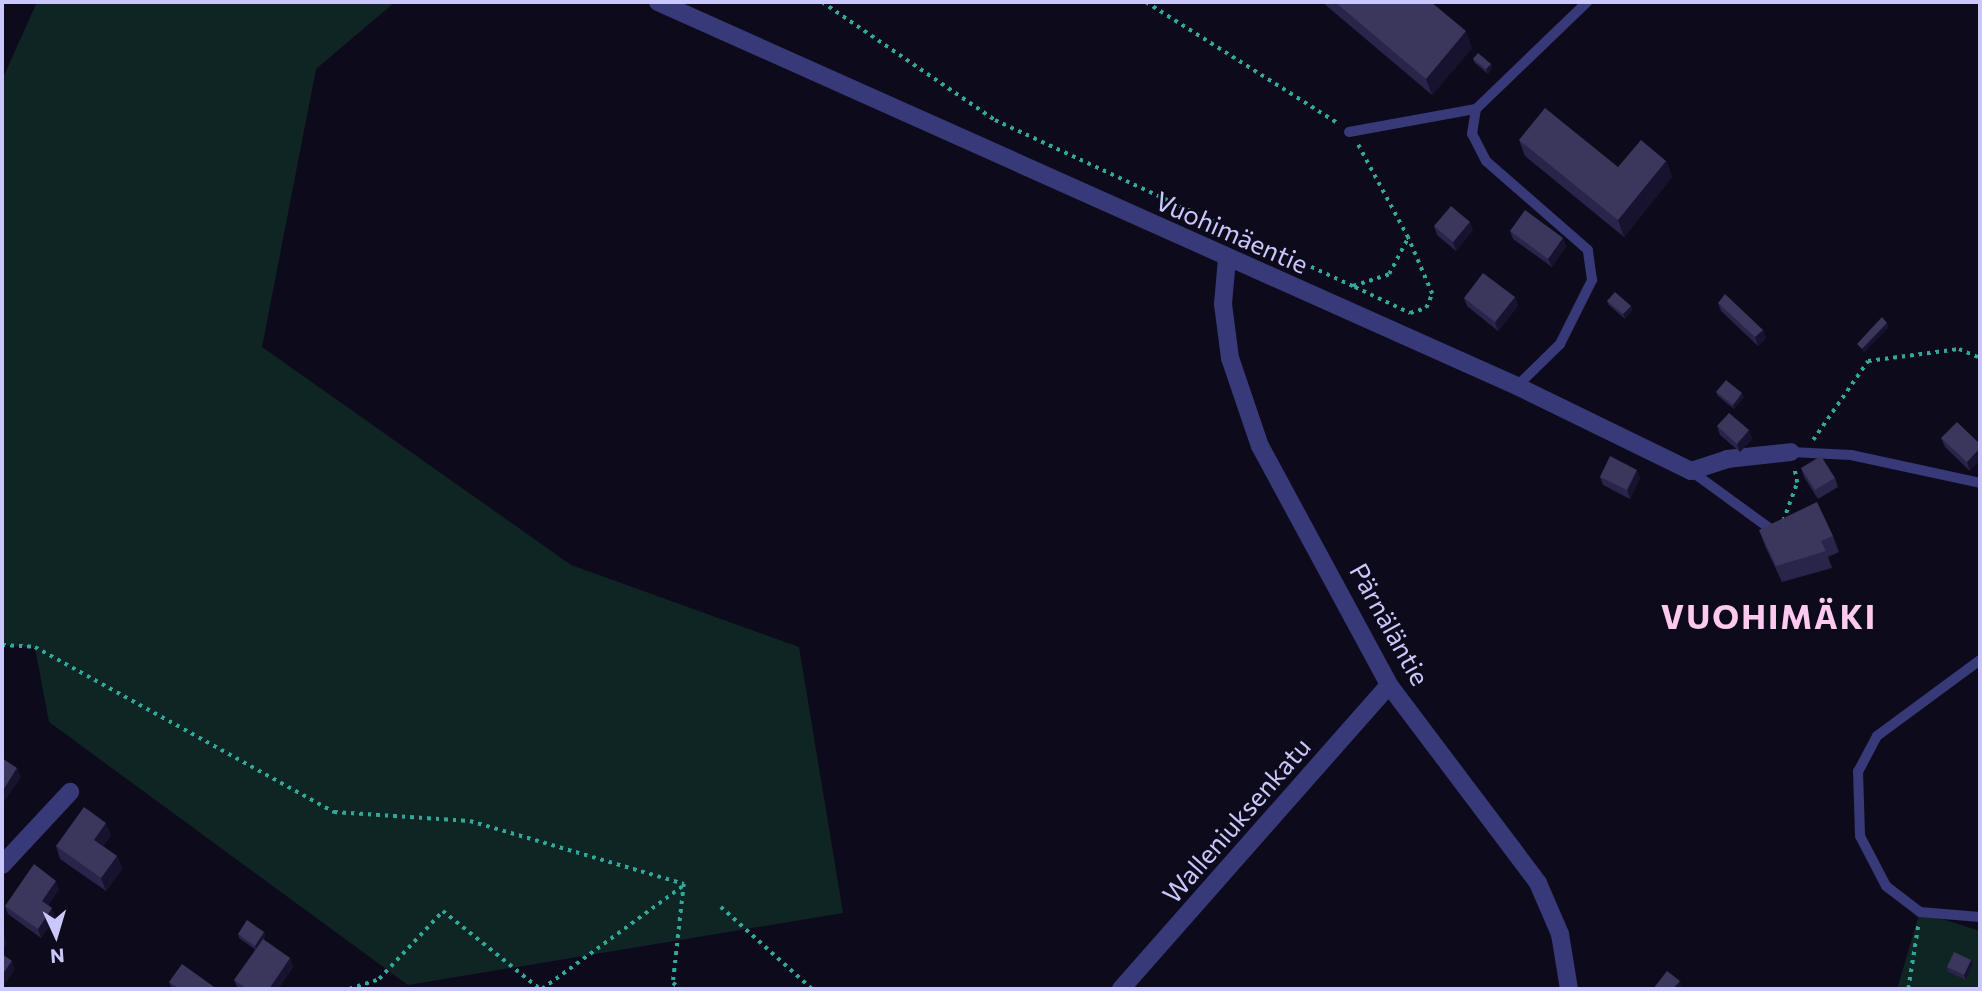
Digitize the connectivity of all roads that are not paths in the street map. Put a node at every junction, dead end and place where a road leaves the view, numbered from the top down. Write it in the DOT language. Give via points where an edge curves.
graph roads {
  1 [pos="658,2"];
  2 [pos="1587,2"];
  3 [pos="1476,109"];
  4 [pos="1349,132"];
  5 [pos="1227,259"];
  6 [pos="1517,386"];
  7 [pos="1797,453"];
  8 [pos="1691,471"];
  9 [pos="1980,483"];
  10 [pos="1778,534"];
  11 [pos="1980,660"];
  12 [pos="1389,685"];
  13 [pos="70,792"];
  14 [pos="2,865"];
  15 [pos="1980,917"];
  16 [pos="1121,989"];
  17 [pos="1569,989"];
  1 -- 5 [label="street, Vuohimäentie"];
  2 -- 3 [label="lane"];
  3 -- 4 [label="lane"];
  3 -- 6 [label="lane" via="1472,134 1486,161 1588,250 1592,280 1560,344"];
  5 -- 6 [label="street, Vuohimäentie"];
  5 -- 12 [label="street, Pärnäläntie" via="1223,304 1237,394"];
  6 -- 8 [label="street, Vuohimäentie"];
  7 -- 8 [label="street" via="1727,459"];
  7 -- 9 [label="lane" via="1851,455"];
  8 -- 10 [label="lane"];
  11 -- 15 [label="lane" via="1877,736 1858,771 1860,836 1886,886 1920,912"];
  12 -- 16 [label="street, Walleniuksenkatu"];
  12 -- 17 [label="street, Pärnäläntie" via="1538,883 1559,934"];
  13 -- 14 [label="street"];
}
